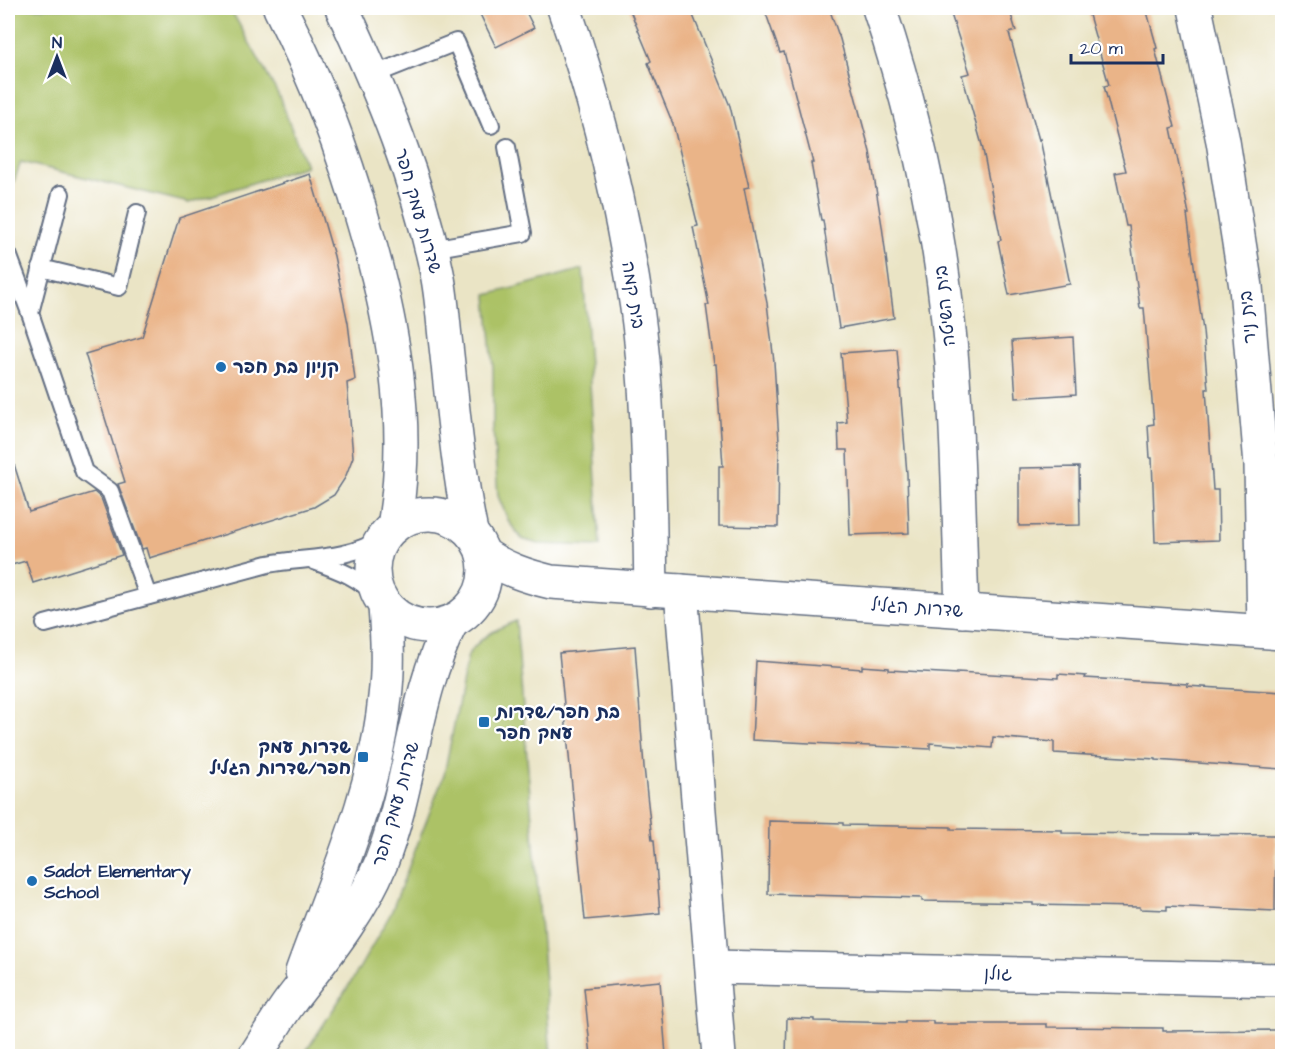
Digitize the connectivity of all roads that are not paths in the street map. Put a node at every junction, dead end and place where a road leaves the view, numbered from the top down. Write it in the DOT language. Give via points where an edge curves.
graph roads {
  1 [pos="280,8"];
  2 [pos="342,8"];
  3 [pos="564,8"];
  4 [pos="879,8"];
  5 [pos="1195,8"];
  6 [pos="373,75"];
  7 [pos="491,124"];
  8 [pos="507,147"];
  9 [pos="61,194"];
  10 [pos="137,213"];
  11 [pos="431,249"];
  12 [pos="8,254"];
  13 [pos="41,268"];
  14 [pos="30,313"];
  15 [pos="388,532"];
  16 [pos="477,543"];
  17 [pos="310,560"];
  18 [pos="551,582"];
  19 [pos="666,590"];
  20 [pos="147,596"];
  21 [pos="478,600"];
  22 [pos="382,602"];
  23 [pos="962,611"];
  24 [pos="451,623"];
  25 [pos="45,624"];
  26 [pos="1273,632"];
  27 [pos="713,967"];
  28 [pos="1282,980"];
  29 [pos="291,1000"];
  30 [pos="255,1056"];
  31 [pos="718,1056"];
  1 -- 15 [label="street" via="323,100 350,174 377,267 391,334 400,393 401,464"];
  2 -- 6 [label="street, שדרות עמק חפר"];
  3 -- 19 [label="street, בית קמה" via="593,98 616,190 637,309 649,459"];
  4 -- 23 [label="street, בית השיטה" via="897,63 939,251 955,414"];
  5 -- 26 [label="street, בית ניר" via="1223,141 1246,287"];
  6 -- 7 [label="lane" via="456,42"];
  6 -- 11 [label="street, שדרות עמק חפר" via="420,202"];
  8 -- 11 [label="lane" via="523,233"];
  9 -- 13 [label="lane"];
  10 -- 13 [label="lane" via="119,287"];
  11 -- 16 [label="street, שדרות עמק חפר" via="438,275 460,472"];
  12 -- 14 [label="lane"];
  13 -- 14 [label="lane"];
  14 -- 20 [label="lane" via="84,471 110,491"];
  15 -- 16 [label="street" via="408,518 440,515 455,520"];
  15 -- 17 [label="lane" via="367,548"];
  15 -- 22 [label="street" via="375,553 372,570"];
  16 -- 18 [label="street, שדרות הגליל" via="501,566"];
  16 -- 21 [label="street" via="486,565 485,583"];
  17 -- 20 [label="lane" via="268,564"];
  17 -- 22 [label="lane" via="364,582"];
  18 -- 19 [label="street, שדרות הגליל"];
  18 -- 21 [label="street, שדרות הגליל"];
  19 -- 23 [label="street, שדרות הגליל"];
  19 -- 27 [label="street"];
  20 -- 25 [label="lane"];
  21 -- 24 [label="street"];
  22 -- 24 [label="street" via="399,618 416,626"];
  22 -- 29 [label="street, שדרות עמק חפר" via="388,653 380,738 353,833"];
  23 -- 26 [label="street, שדרות הגליל"];
  24 -- 29 [label="street, שדרות עמק חפר" via="436,657 381,863 344,932"];
  27 -- 28 [label="street, גולן"];
  27 -- 31 [label="street"];
  29 -- 30 [label="street, שדרות עמק חפר"];
}
